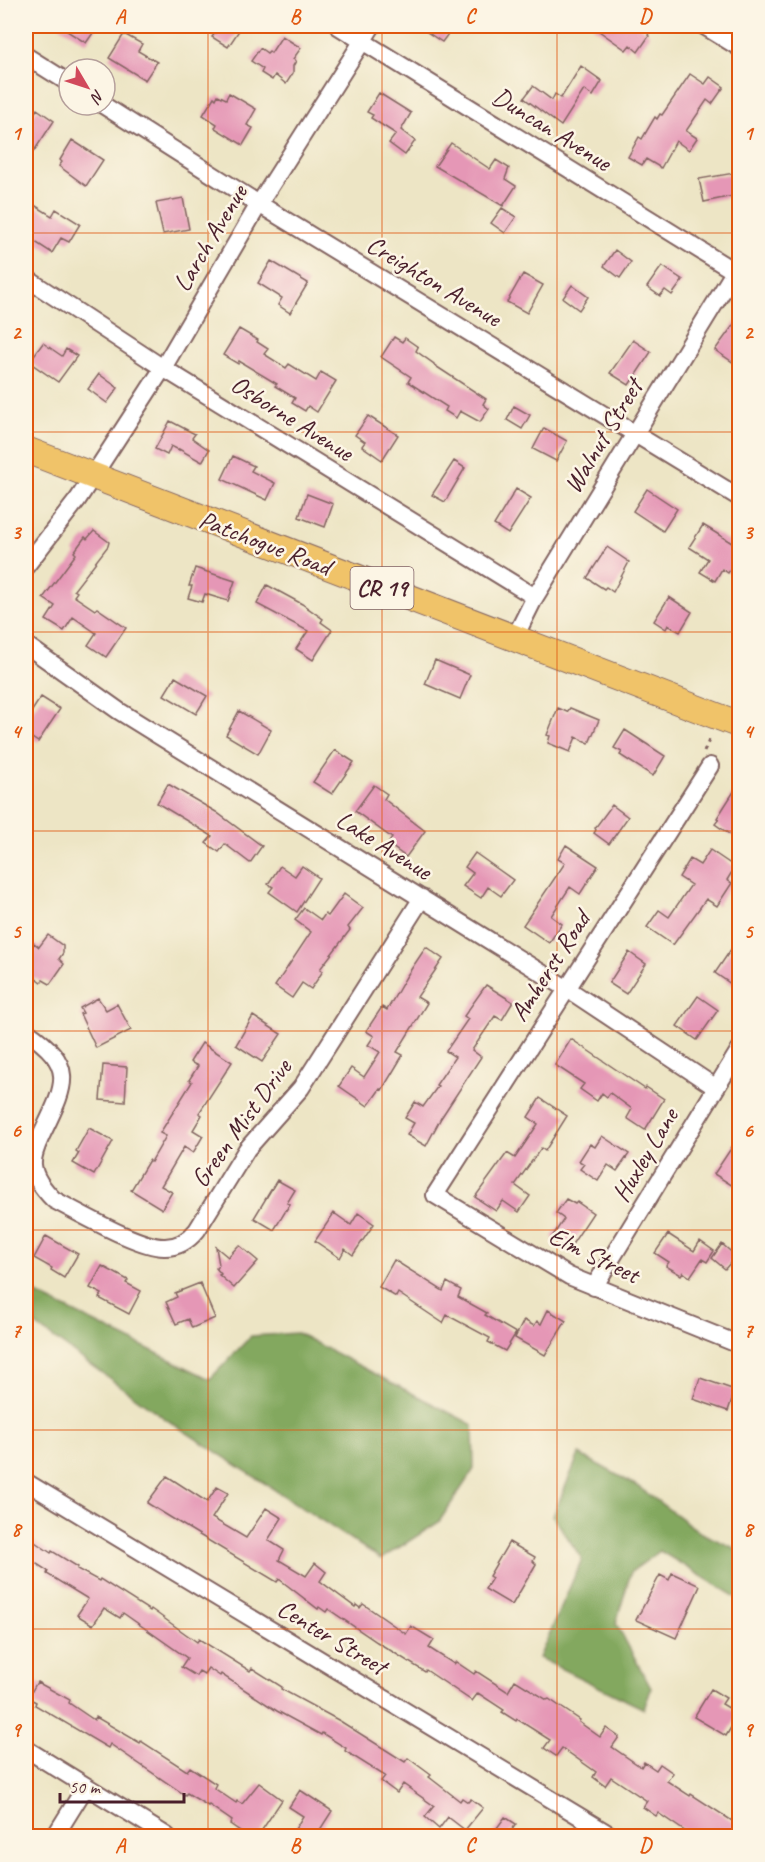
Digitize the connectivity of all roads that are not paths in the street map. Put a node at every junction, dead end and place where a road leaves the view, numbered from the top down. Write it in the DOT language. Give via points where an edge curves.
graph roads {
  1 [pos="338,26"];
  2 [pos="372,26"];
  3 [pos="704,26"];
  4 [pos="363,41"];
  5 [pos="740,48"];
  6 [pos="26,56"];
  7 [pos="57,75"];
  8 [pos="117,114"];
  9 [pos="259,204"];
  10 [pos="738,270"];
  11 [pos="26,278"];
  12 [pos="163,368"];
  13 [pos="634,433"];
  14 [pos="26,450"];
  15 [pos="93,477"];
  16 [pos="740,498"];
  17 [pos="26,566"];
  18 [pos="535,597"];
  19 [pos="517,640"];
  20 [pos="26,645"];
  21 [pos="740,725"];
  22 [pos="710,766"];
  23 [pos="422,898"];
  24 [pos="566,988"];
  25 [pos="26,1031"];
  26 [pos="740,1049"];
  27 [pos="715,1088"];
  28 [pos="435,1195"];
  29 [pos="594,1287"];
  30 [pos="740,1345"];
  31 [pos="26,1482"];
  32 [pos="26,1749"];
  33 [pos="86,1786"];
  34 [pos="56,1836"];
  35 [pos="167,1836"];
  36 [pos="612,1836"];
  1 -- 4 [label="street, Duncan Avenue"];
  2 -- 4 [label="street, Larch Avenue"];
  3 -- 5 [label="street"];
  4 -- 9 [label="street, Larch Avenue"];
  4 -- 10 [label="street, Duncan Avenue"];
  6 -- 7 [label="street"];
  8 -- 9 [label="street, Creighton Avenue"];
  9 -- 12 [label="street, Larch Avenue"];
  9 -- 13 [label="street, Creighton Avenue"];
  10 -- 13 [label="street, Walnut Street"];
  11 -- 12 [label="street, Osborne Avenue"];
  12 -- 15 [label="street, Larch Avenue"];
  12 -- 18 [label="street, Osborne Avenue"];
  13 -- 16 [label="street, Creighton Avenue"];
  13 -- 18 [label="street, Walnut Street"];
  14 -- 15 [label="main road, Patchogue Road / CR 19"];
  15 -- 17 [label="street, Larch Avenue"];
  15 -- 19 [label="main road, Patchogue Road / CR 19"];
  18 -- 19 [label="street, Walnut Street"];
  19 -- 21 [label="main road, Patchogue Road / CR 19"];
  20 -- 23 [label="street, Lake Avenue" via="119,711"];
  22 -- 24 [label="street, Amherst Road"];
  23 -- 24 [label="street, Lake Avenue"];
  23 -- 25 [label="street, Green Mist Drive" via="301,1088 247,1149 197,1230 180,1244 166,1247 135,1240 54,1200 45,1190 33,1166 34,1155 59,1098 62,1073 51,1050"];
  24 -- 27 [label="street, Lake Avenue"];
  24 -- 28 [label="street, Amherst Road"];
  26 -- 27 [label="street, Huxley Lane"];
  27 -- 29 [label="street, Huxley Lane"];
  28 -- 29 [label="street, Elm Street"];
  29 -- 30 [label="street, Elm Street"];
  31 -- 36 [label="street, Center Street"];
  32 -- 33 [label="street"];
  33 -- 34 [label="street"];
  33 -- 35 [label="street"];
}
